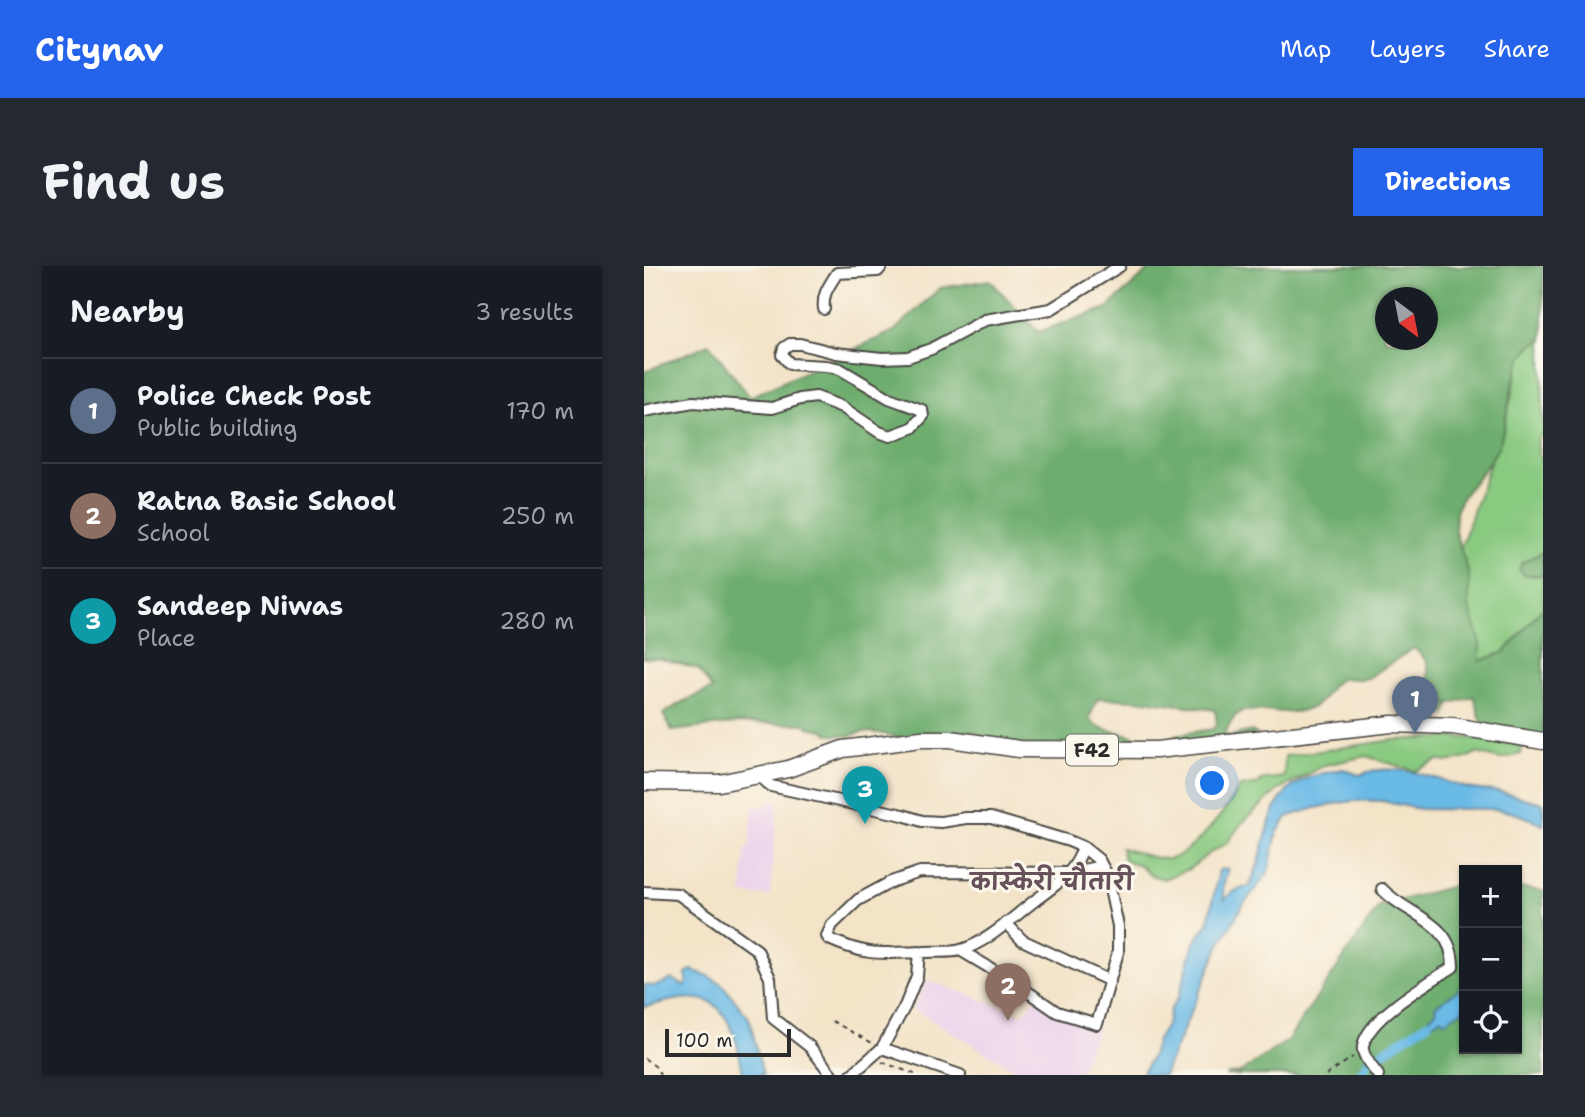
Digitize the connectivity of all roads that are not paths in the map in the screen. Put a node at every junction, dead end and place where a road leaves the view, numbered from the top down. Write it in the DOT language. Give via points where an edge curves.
graph roads {
  1 [pos="882,266"];
  2 [pos="1120,266"];
  3 [pos="824,309"];
  4 [pos="644,411"];
  5 [pos="1543,741"];
  6 [pos="758,775"];
  7 [pos="644,782"];
  8 [pos="1083,847"];
  9 [pos="1102,866"];
  10 [pos="1069,873"];
  11 [pos="1382,889"];
  12 [pos="644,892"];
  13 [pos="1006,923"];
  14 [pos="960,950"];
  15 [pos="919,952"];
  16 [pos="1110,981"];
  17 [pos="882,1048"];
  18 [pos="832,1075"];
  19 [pos="851,1075"];
  20 [pos="960,1075"];
  21 [pos="1378,1075"];
  1 -- 3 [label="street" via="878,271 837,273 825,292"];
  2 -- 4 [label="street" via="1051,309 985,320 908,357 836,353 800,344 784,348 782,355 790,364 841,369 889,398 922,410 917,424 896,435 879,432 852,412 816,397 772,408 693,402"];
  5 -- 6 [label="highway, F42" via="1453,726 1392,724 1156,750 1019,749 921,739 843,749"];
  6 -- 7 [label="highway, F42" via="719,783"];
  6 -- 8 [label="street" via="771,786 922,821 992,818"];
  8 -- 9 [label="street"];
  8 -- 10 [label="street" via="1079,862"];
  9 -- 10 [label="street"];
  9 -- 16 [label="street" via="1118,926 1118,953"];
  10 -- 13 [label="street"];
  10 -- 15 [label="street" via="920,872 858,900 828,933 829,939 858,951 888,955"];
  11 -- 21 [label="street" via="1438,927 1453,967 1396,1003 1370,1032 1363,1051"];
  12 -- 18 [label="street" via="678,894 757,950 770,978 773,1018 810,1047"];
  13 -- 14 [label="street"];
  13 -- 16 [label="street" via="1022,940"];
  14 -- 15 [label="street"];
  14 -- 16 [label="street" via="1057,1012 1097,1024"];
  15 -- 17 [label="street" via="917,976"];
  17 -- 19 [label="street"];
  17 -- 20 [label="street"];
}
